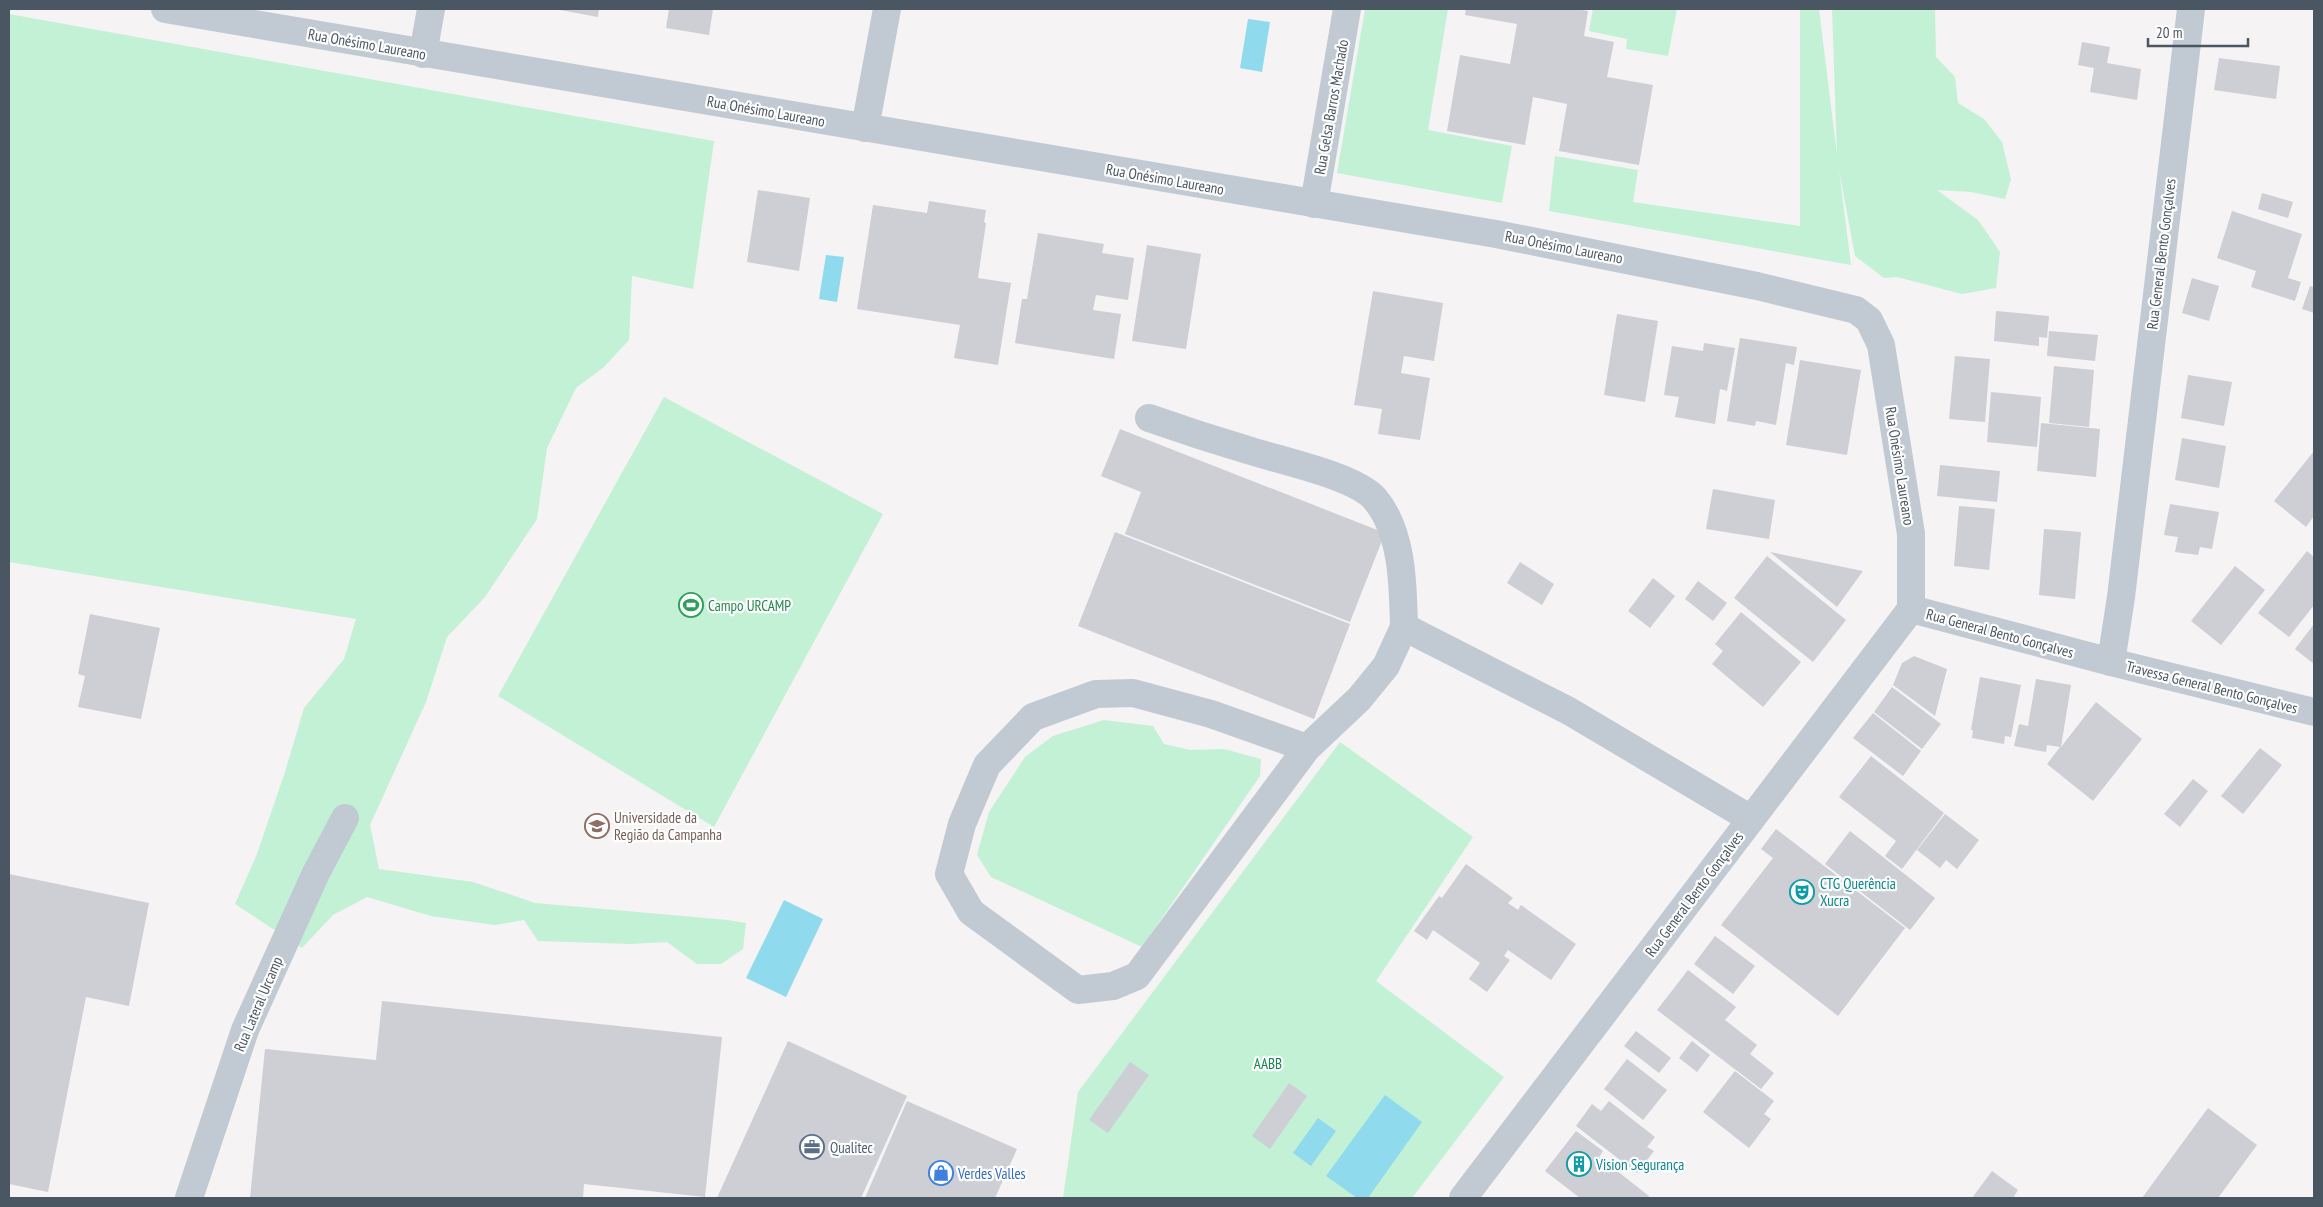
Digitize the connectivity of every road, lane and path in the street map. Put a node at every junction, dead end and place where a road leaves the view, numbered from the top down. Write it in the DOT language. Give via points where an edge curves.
graph roads {
  1 [pos="165,9"];
  2 [pos="431,9"];
  3 [pos="887,9"];
  4 [pos="1347,9"];
  5 [pos="2191,9"];
  6 [pos="424,54"];
  7 [pos="865,128"];
  8 [pos="1314,204"];
  9 [pos="1149,418"];
  10 [pos="1911,609"];
  11 [pos="1404,627"];
  12 [pos="2110,662"];
  13 [pos="2314,712"];
  14 [pos="1307,748"];
  15 [pos="345,818"];
  16 [pos="1752,819"];
  17 [pos="189,1198"];
  18 [pos="1463,1198"];
  1 -- 6 [label="street, Rua Onésimo Laureano"];
  2 -- 6 [label="street"];
  3 -- 7 [label="street"];
  4 -- 8 [label="street, Rua Gelsa Barros Machado"];
  5 -- 12 [label="street, Rua General Bento Gonçalves" via="2122,587"];
  6 -- 7 [label="street, Rua Onésimo Laureano"];
  7 -- 8 [label="street, Rua Onésimo Laureano"];
  8 -- 10 [label="street, Rua Onésimo Laureano" via="1496,234 1757,286 1856,310 1869,320 1881,345 1911,534"];
  9 -- 11 [label="street" via="1349,481 1374,498 1394,537"];
  10 -- 12 [label="street, Rua General Bento Gonçalves"];
  10 -- 16 [label="street, Rua General Bento Gonçalves"];
  11 -- 14 [label="street" via="1386,666 1360,699"];
  11 -- 16 [label="street" via="1570,710"];
  12 -- 13 [label="street, Travessa General Bento Gonçalves"];
  14 -- 14 [label="street" via="1137,976 1113,986 1078,990 971,912 949,874 962,824 987,765 1033,718 1096,694 1133,693 1211,714"];
  15 -- 17 [label="street, Rua Lateral Urcamp" via="316,873 245,1030"];
  16 -- 18 [label="street, Rua General Bento Gonçalves"];
}
